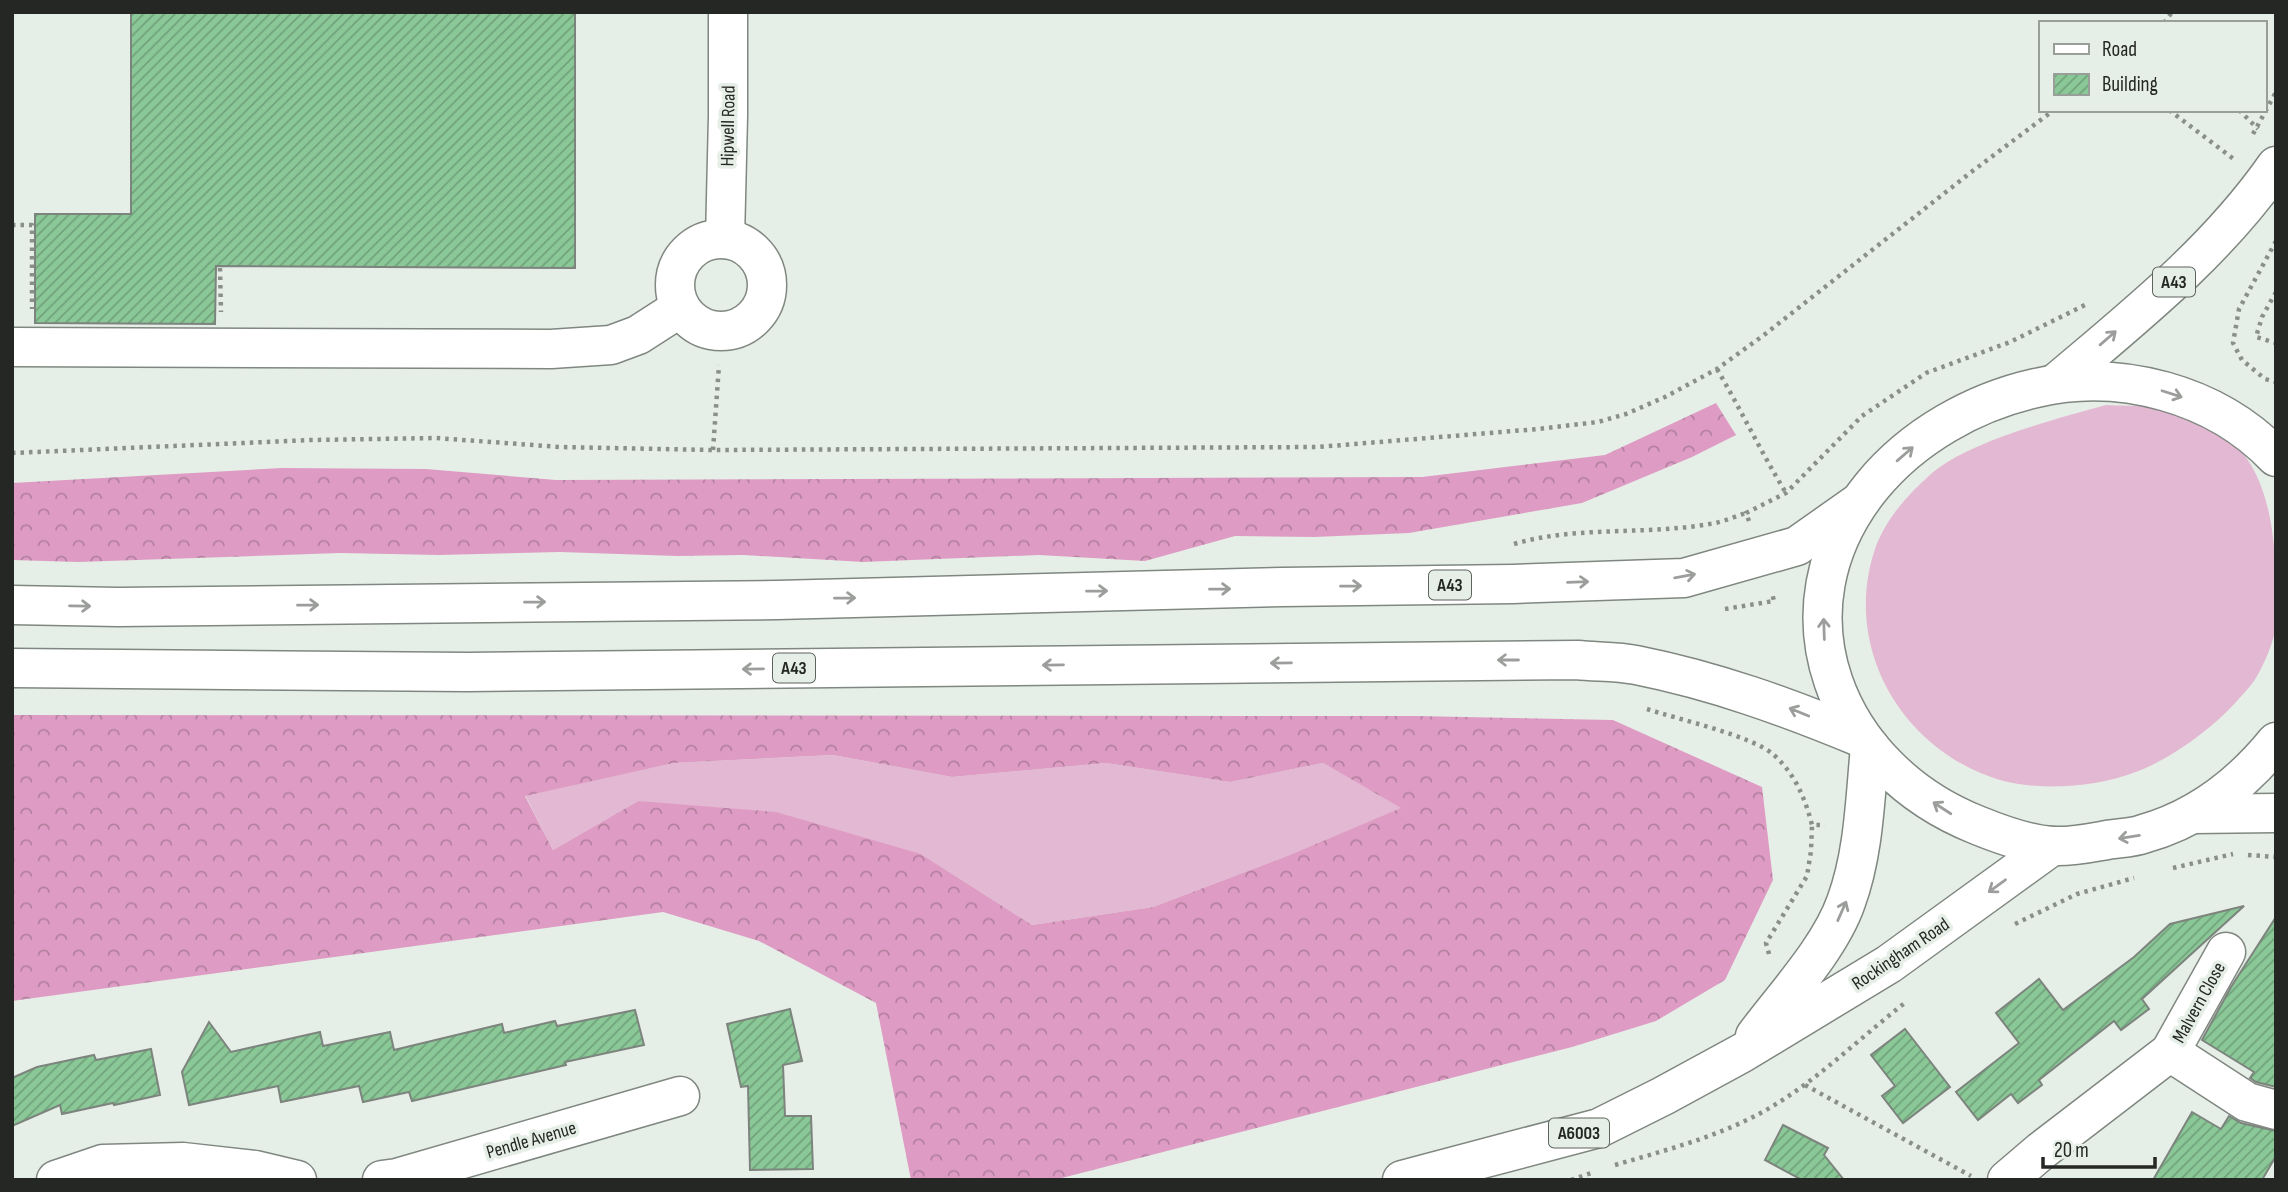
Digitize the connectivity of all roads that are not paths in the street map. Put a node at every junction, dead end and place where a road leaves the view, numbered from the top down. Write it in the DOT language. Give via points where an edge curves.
graph roads {
  1 [pos="728,12"];
  2 [pos="2261,155"];
  3 [pos="725,239"];
  4 [pos="680,308"];
  5 [pos="12,347"];
  6 [pos="2056,383"];
  7 [pos="2276,457"];
  8 [pos="1858,503"];
  9 [pos="12,605"];
  10 [pos="12,668"];
  11 [pos="2276,742"];
  12 [pos="1866,743"];
  13 [pos="2276,813"];
  14 [pos="2193,814"];
  15 [pos="2052,846"];
  16 [pos="2226,952"];
  17 [pos="2170,1052"];
  18 [pos="1742,1053"];
  19 [pos="680,1096"];
  20 [pos="2276,1110"];
  21 [pos="56,1180"];
  22 [pos="297,1180"];
  23 [pos="382,1180"];
  24 [pos="1402,1180"];
  25 [pos="2007,1180"];
  1 -- 3 [label="main road, Hipwell Road"];
  6 -- 2 [label="main road, A43, one-way" via="2184,274 2224,231"];
  3 -- 4 [label="main road" via="696,246 684,257 675,286"];
  3 -- 4 [label="main road" via="741,243 764,267 765,299 757,314 746,324 723,331 699,326"];
  4 -- 5 [label="main road" via="638,335 611,345 537,349"];
  6 -- 7 [label="main road, A43, one-way" via="2114,381 2171,392 2224,415"];
  8 -- 6 [label="main road, A43, one-way" via="1883,473 1944,425 2016,392"];
  9 -- 8 [label="main road, A43, one-way" via="777,600 1684,578 1797,546"];
  12 -- 8 [label="main road, A43, one-way" via="1841,705 1829,672 1824,638 1823,602 1829,567"];
  12 -- 10 [label="main road, A43, one-way" via="1780,704 1703,680 1634,664 1577,660 467,672"];
  11 -- 14 [label="main road, A43" via="2227,792"];
  15 -- 12 [label="main road, A43, one-way" via="1998,834 1955,817 1892,772"];
  18 -- 12 [label="main road, Rockingham Road / A6003, one-way" via="1831,934 1846,903 1860,848"];
  13 -- 14 [label="main road"];
  14 -- 15 [label="main road, A43, one-way" via="2143,834"];
  15 -- 18 [label="main road, Rockingham Road / A6003, one-way" via="1889,964"];
  16 -- 17 [label="main road, Malvern Close"];
  17 -- 20 [label="main road, Malvern Close" via="2248,1102"];
  17 -- 25 [label="main road, Malvern Close"];
  18 -- 24 [label="main road, Rockingham Road / A6003" via="1599,1128"];
  19 -- 23 [label="main road, Pendle Avenue"];
  21 -- 22 [label="main road" via="103,1164 183,1162"];
}
